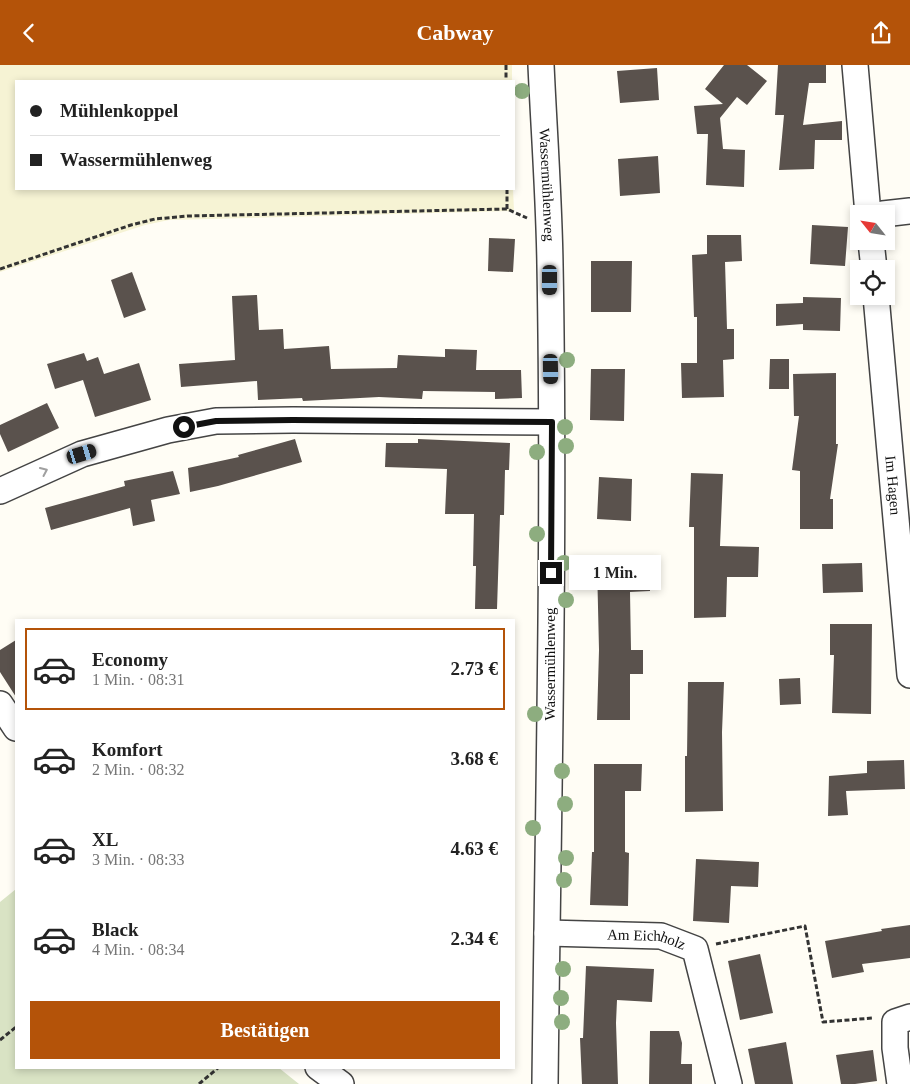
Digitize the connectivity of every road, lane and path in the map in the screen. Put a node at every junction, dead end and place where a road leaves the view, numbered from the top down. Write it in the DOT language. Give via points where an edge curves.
graph roads {
  1 [pos="506,65"];
  2 [pos="541,65"];
  3 [pos="855,65"];
  4 [pos="506,80"];
  5 [pos="507,190"];
  6 [pos="867,205"];
  7 [pos="910,211"];
  8 [pos="895,213"];
  9 [pos="0,269"];
  10 [pos="877,305"];
  11 [pos="552,422"];
  12 [pos="0,491"];
  13 [pos="910,675"];
  14 [pos="0,704"];
  15 [pos="15,726"];
  16 [pos="547,933"];
  17 [pos="695,949"];
  18 [pos="907,1018"];
  19 [pos="15,1028"];
  20 [pos="0,1040"];
  21 [pos="217,1069"];
  22 [pos="321,1069"];
  23 [pos="198,1084"];
  24 [pos="340,1084"];
  25 [pos="544,1084"];
  26 [pos="729,1084"];
  27 [pos="900,1084"];
  1 -- 4 [label="path"];
  2 -- 11 [label="street, Wassermühlenweg" via="550,262"];
  3 -- 6 [label="street"];
  5 -- 9 [label="path" via="507,209 155,219"];
  7 -- 8 [label="street"];
  10 -- 13 [label="street, Im Hagen"];
  12 -- 11 [label="street, one-way" via="82,454 168,430 216,421"];
  11 -- 16 [label="street, Wassermühlenweg"];
  14 -- 15 [label="street"];
  16 -- 17 [label="street, Am Eichholz" via="661,936"];
  16 -- 25 [label="street, Wassermühlenweg"];
  17 -- 18 [label="path" via="805,925 823,1021"];
  17 -- 26 [label="street, Am Eichholz"];
  18 -- 27 [label="street" via="895,1022 894,1048"];
  19 -- 20 [label="path"];
  21 -- 23 [label="path"];
  22 -- 24 [label="street"];
}
